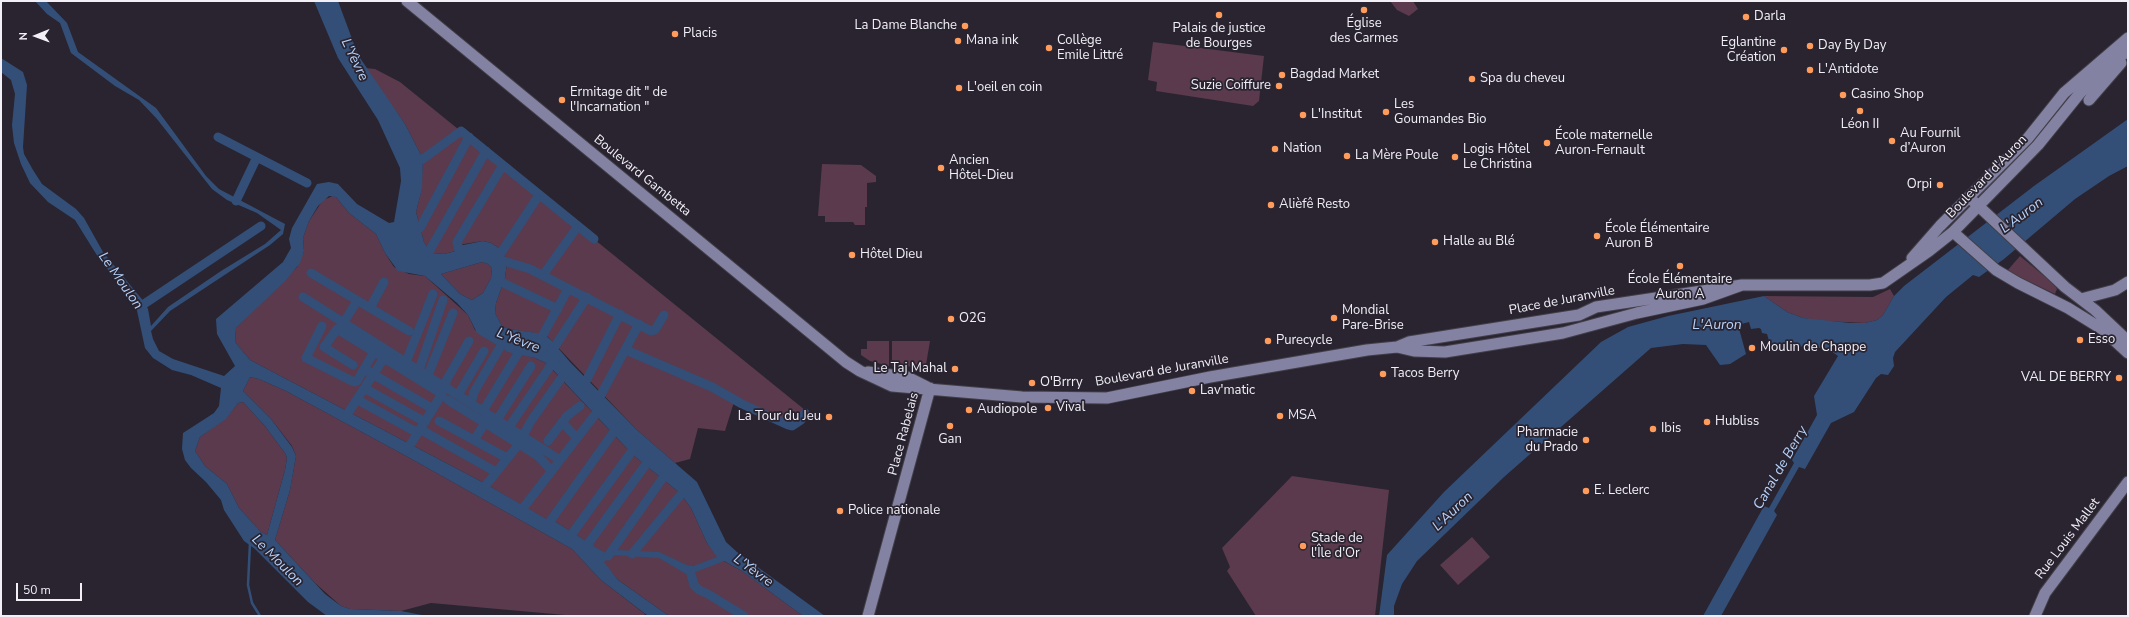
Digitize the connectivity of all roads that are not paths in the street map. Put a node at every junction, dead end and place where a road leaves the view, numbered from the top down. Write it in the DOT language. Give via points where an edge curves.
graph roads {
  1 [pos="407,1"];
  2 [pos="2128,38"];
  3 [pos="2128,50"];
  4 [pos="2128,56"];
  5 [pos="2089,100"];
  6 [pos="1966,200"];
  7 [pos="1978,205"];
  8 [pos="1952,232"];
  9 [pos="1903,269"];
  10 [pos="2128,282"];
  11 [pos="1742,285"];
  12 [pos="2065,287"];
  13 [pos="2054,300"];
  14 [pos="2094,307"];
  15 [pos="1424,340"];
  16 [pos="2128,341"];
  17 [pos="1397,347"];
  18 [pos="2128,353"];
  19 [pos="930,388"];
  20 [pos="2128,482"];
  21 [pos="868,616"];
  22 [pos="2035,616"];
  1 -- 19 [label="main road, Boulevard Gambetta" via="834,352 860,371 892,386"];
  2 -- 6 [label="main road, Boulevard d'Auron" via="2064,92 2028,138"];
  3 -- 7 [label="main road, Boulevard d'Auron" via="2080,92 2038,145"];
  4 -- 5 [label="main road"];
  6 -- 7 [label="main road"];
  6 -- 8 [label="main road"];
  6 -- 9 [label="main road, Boulevard d'Auron"];
  7 -- 8 [label="main road, Boulevard d'Auron"];
  7 -- 12 [label="main road"];
  8 -- 9 [label="main road, Boulevard d'Auron"];
  8 -- 13 [label="main road" via="1996,270"];
  9 -- 11 [label="main road, Boulevard d'Auron" via="1883,283 1870,286"];
  10 -- 14 [label="main road"];
  11 -- 15 [label="main road, Place de Juranville" via="1596,307 1579,315"];
  11 -- 17 [label="main road, Boulevard de Juranville" via="1703,299 1563,333 1446,352"];
  12 -- 13 [label="main road" via="2062,294"];
  12 -- 14 [label="main road"];
  13 -- 14 [label="main road"];
  13 -- 14 [label="main road"];
  14 -- 16 [label="main road"];
  14 -- 18 [label="main road" via="2102,329"];
  15 -- 17 [label="main road, Boulevard de Juranville"];
  17 -- 19 [label="main road, Boulevard de Juranville" via="1210,377 1107,398 1022,397"];
  19 -- 21 [label="main road, Place Rabelais"];
  20 -- 22 [label="main road, Rue Louis Mallet" via="2045,593"];
}
